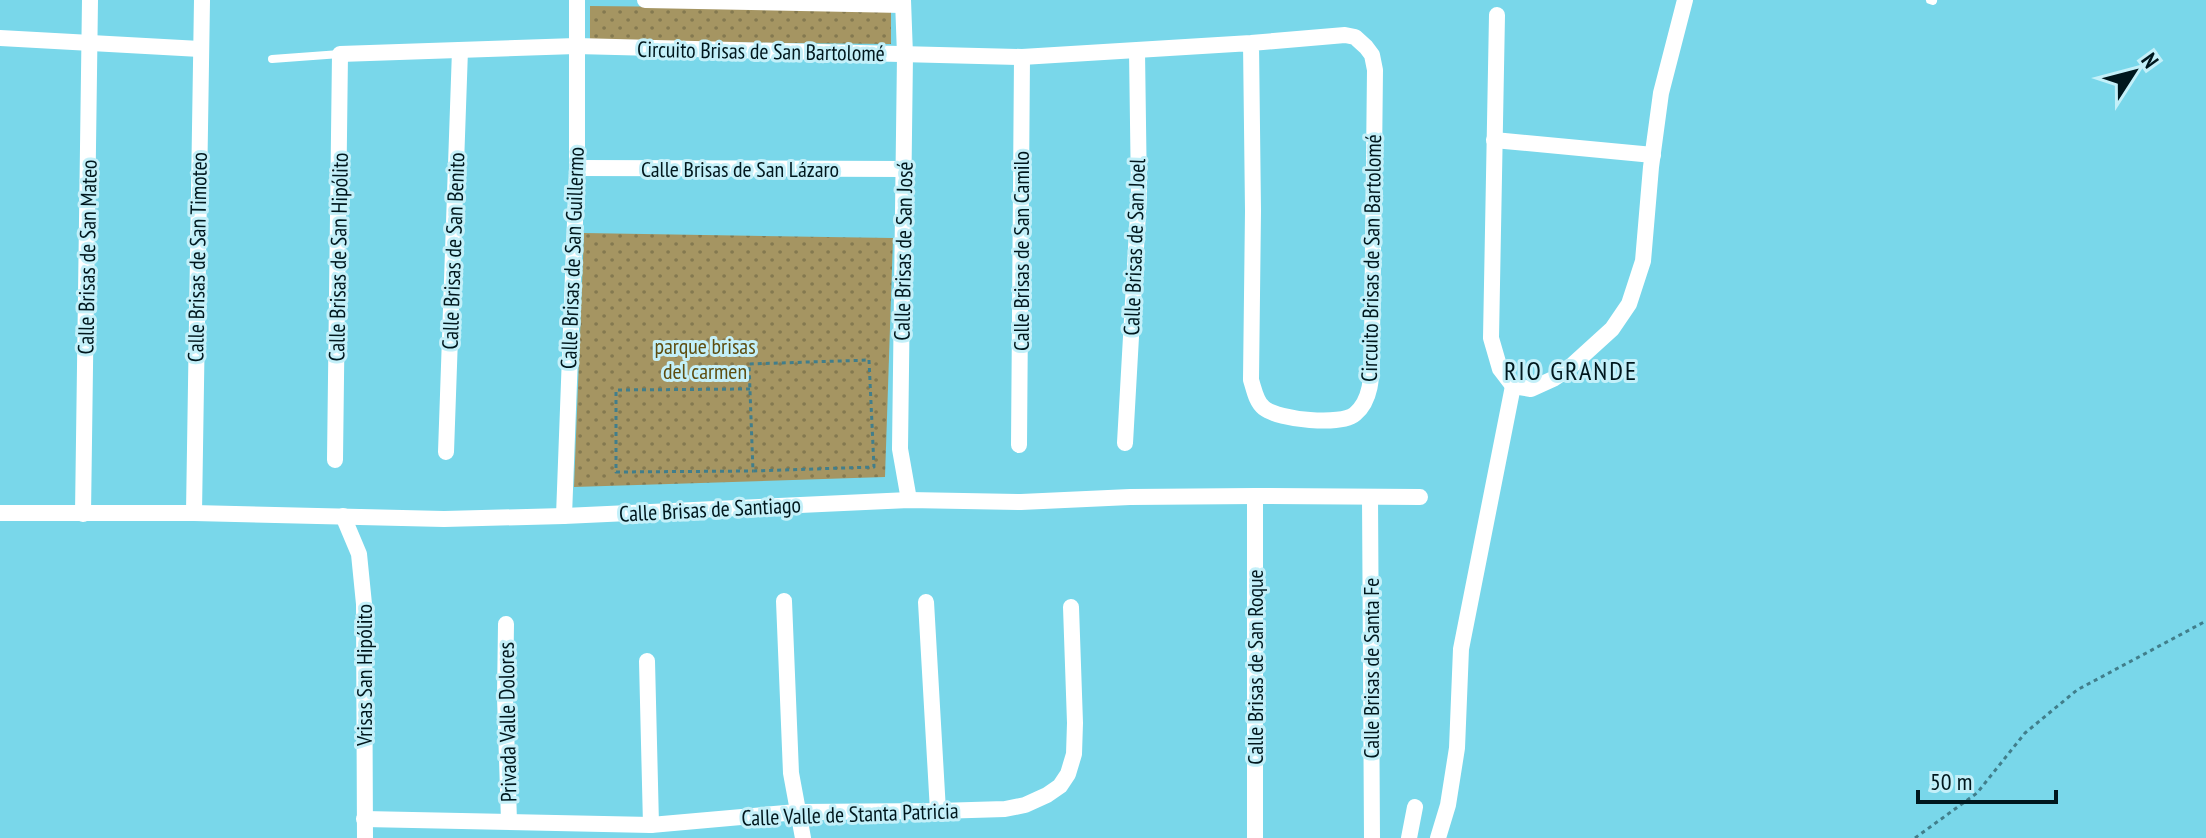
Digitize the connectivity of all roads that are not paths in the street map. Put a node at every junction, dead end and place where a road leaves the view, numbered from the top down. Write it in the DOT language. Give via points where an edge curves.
graph roads {
  1 [pos="90,0"];
  2 [pos="202,0"];
  3 [pos="577,0"];
  4 [pos="645,0"];
  5 [pos="1685,0"];
  6 [pos="903,3"];
  7 [pos="1497,15"];
  8 [pos="0,38"];
  9 [pos="1251,43"];
  10 [pos="90,44"];
  11 [pos="576,46"];
  12 [pos="200,49"];
  13 [pos="460,50"];
  14 [pos="1137,51"];
  15 [pos="340,54"];
  16 [pos="905,55"];
  17 [pos="1022,57"];
  18 [pos="272,59"];
  19 [pos="1494,140"];
  20 [pos="1653,155"];
  21 [pos="577,168"];
  22 [pos="904,169"];
  23 [pos="1513,386"];
  24 [pos="1125,443"];
  25 [pos="1019,445"];
  26 [pos="446,452"];
  27 [pos="335,460"];
  28 [pos="1255,496"];
  29 [pos="1370,497"];
  30 [pos="1420,497"];
  31 [pos="909,500"];
  32 [pos="0,513"];
  33 [pos="194,513"];
  34 [pos="83,514"];
  35 [pos="343,516"];
  36 [pos="564,516"];
  37 [pos="784,601"];
  38 [pos="926,602"];
  39 [pos="1071,607"];
  40 [pos="506,624"];
  41 [pos="647,661"];
  42 [pos="1415,807"];
  43 [pos="938,811"];
  44 [pos="797,812"];
  45 [pos="364,819"];
  46 [pos="509,821"];
  47 [pos="651,825"];
  48 [pos="365,838"];
  49 [pos="803,838"];
  50 [pos="1255,838"];
  51 [pos="1372,838"];
  52 [pos="1409,838"];
  53 [pos="1438,838"];
  1 -- 10 [label="street, Calle Brisas de San Mateo"];
  2 -- 12 [label="street, Calle Brisas de San Timoteo"];
  3 -- 11 [label="street, Calle Brisas de San Guillermo"];
  4 -- 6 [label="street"];
  5 -- 20 [label="street" via="1661,93"];
  6 -- 16 [label="street, Calle Brisas de San José"];
  7 -- 19 [label="street"];
  8 -- 10 [label="street"];
  9 -- 9 [label="street, Circuito Brisas de San Bartolomé" via="1345,35 1355,37 1372,55 1371,384 1355,414 1335,421 1264,408 1251,380"];
  9 -- 14 [label="street, Circuito Brisas de San Bartolomé"];
  10 -- 12 [label="street"];
  10 -- 34 [label="street, Calle Brisas de San Mateo"];
  11 -- 13 [label="street, Circuito Brisas de San Bartolomé"];
  11 -- 16 [label="street, Circuito Brisas de San Bartolomé"];
  11 -- 21 [label="street, Calle Brisas de San Guillermo"];
  12 -- 33 [label="street, Calle Brisas de San Timoteo"];
  13 -- 15 [label="street, Circuito Brisas de San Bartolomé"];
  13 -- 26 [label="street, Calle Brisas de San Benito"];
  14 -- 17 [label="street, Circuito Brisas de San Bartolomé"];
  14 -- 24 [label="street, Calle Brisas de San Joel" via="1139,195"];
  15 -- 18 [label="lane, Circuito Brisas de San Bartolomé"];
  15 -- 27 [label="street, Calle Brisas de San Hipólito"];
  16 -- 17 [label="street, Circuito Brisas de San Bartolomé"];
  16 -- 22 [label="street, Calle Brisas de San José"];
  17 -- 25 [label="street, Calle Brisas de San Camilo"];
  19 -- 20 [label="street"];
  19 -- 23 [label="street" via="1491,338 1500,369"];
  20 -- 23 [label="street" via="1643,261 1629,304 1612,329 1553,379 1531,389"];
  21 -- 22 [label="street, Calle Brisas de San Lázaro"];
  21 -- 36 [label="street, Calle Brisas de San Guillermo"];
  22 -- 31 [label="street, Calle Brisas de San José" via="900,449"];
  23 -- 53 [label="street" via="1461,649 1457,748"];
  28 -- 29 [label="street, Calle Brisas de Santiago"];
  28 -- 31 [label="street, Calle Brisas de Santiago"];
  28 -- 50 [label="street, Calle Brisas de San Roque"];
  29 -- 30 [label="street, Calle Brisas de Santiago"];
  29 -- 51 [label="street, Calle Brisas de Santa Fe"];
  31 -- 36 [label="street, Calle Brisas de Santiago"];
  32 -- 34 [label="street, Calle Brisas de Santiago"];
  33 -- 34 [label="street, Calle Brisas de Santiago"];
  33 -- 35 [label="street, Calle Brisas de Santiago"];
  35 -- 36 [label="street, Calle Brisas de Santiago"];
  35 -- 45 [label="street, Vrisas San Hipólito" via="359,554 363,588"];
  37 -- 44 [label="street"];
  38 -- 43 [label="street"];
  39 -- 43 [label="street, Calle Valle de Stanta Patricia" via="1075,723 1068,774 1060,786 1025,805"];
  40 -- 46 [label="street, Privada Valle Dolores"];
  41 -- 47 [label="street"];
  42 -- 52 [label="street"];
  43 -- 44 [label="street, Calle Valle de Stanta Patricia"];
  44 -- 47 [label="street, Calle Valle de Stanta Patricia"];
  44 -- 49 [label="street"];
  45 -- 46 [label="street, Calle Valle de Stanta Patricia"];
  45 -- 48 [label="street, Vrisas San Hipólito"];
  46 -- 47 [label="street, Calle Valle de Stanta Patricia"];
}
